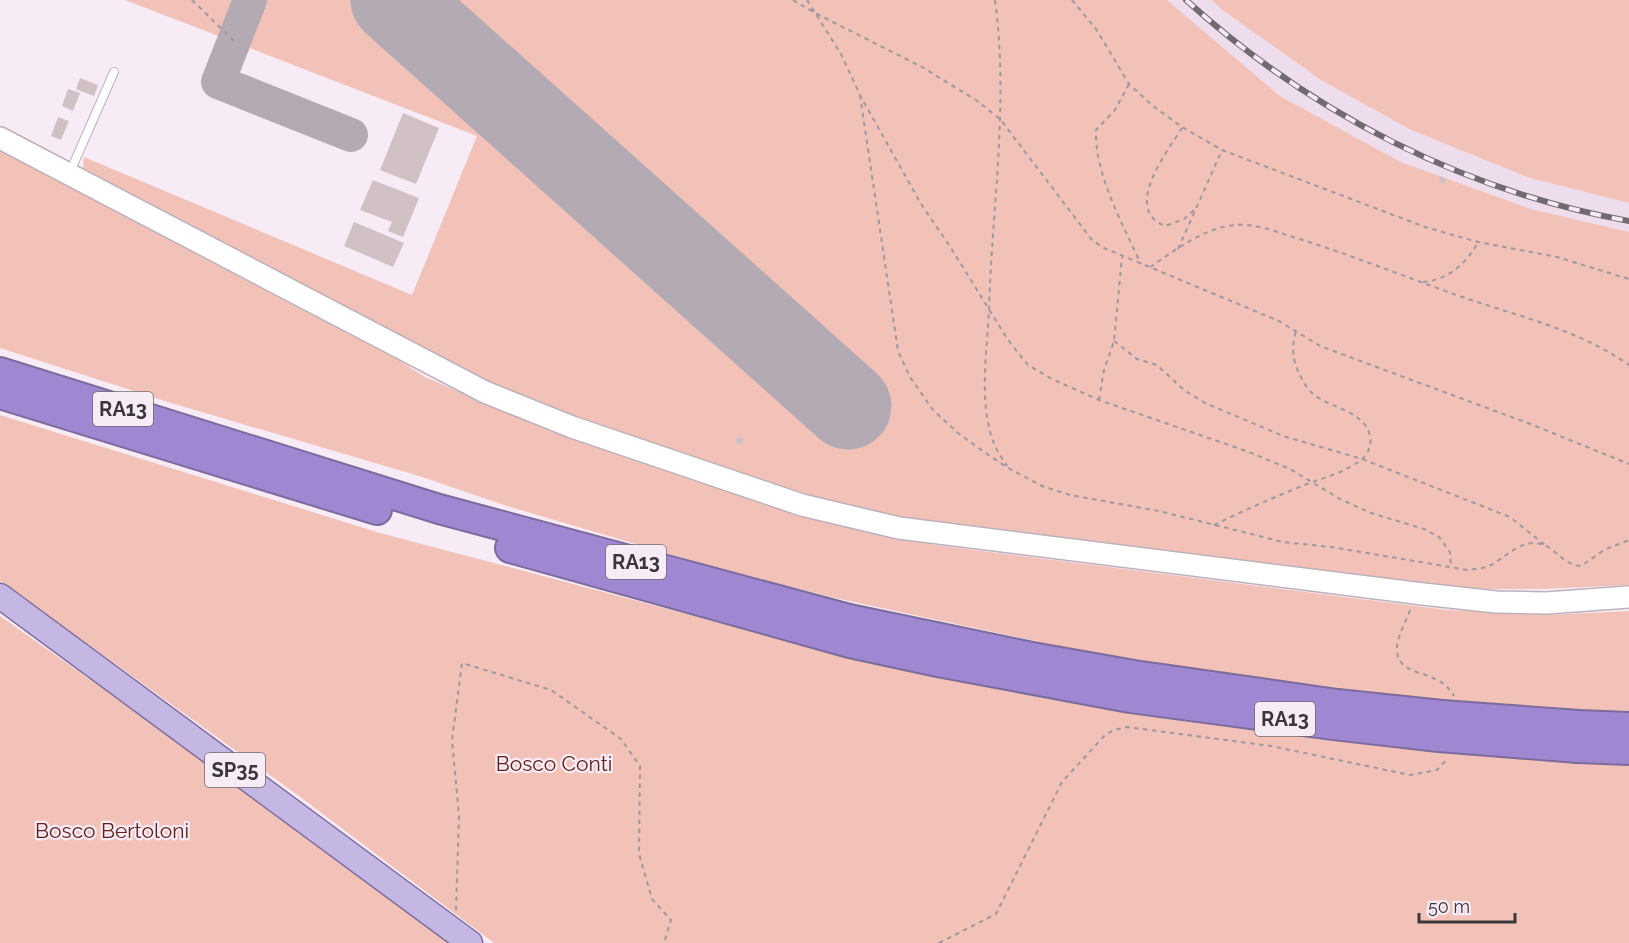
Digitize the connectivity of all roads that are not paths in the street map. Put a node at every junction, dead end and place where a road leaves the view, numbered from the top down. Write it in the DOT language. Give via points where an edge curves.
graph roads {
  1 [pos="114,72"];
  2 [pos="0,138"];
  3 [pos="69,174"];
  4 [pos="0,363"];
  5 [pos="0,372"];
  6 [pos="0,394"];
  7 [pos="153,418"];
  8 [pos="0,596"];
  9 [pos="1629,597"];
  10 [pos="1030,668"];
  11 [pos="1629,727"];
  12 [pos="1578,736"];
  13 [pos="1629,750"];
  14 [pos="463,938"];
  1 -- 3 [label="lane"];
  2 -- 3 [label="main road"];
  3 -- 9 [label="main road" via="485,392 572,427 802,506 899,528 1411,593 1546,603"];
  4 -- 7 [label="highway"];
  5 -- 7 [label="highway, RA13"];
  6 -- 10 [label="highway" via="436,528 850,643"];
  7 -- 10 [label="highway, RA13" via="439,508"];
  8 -- 14 [label="main road, SP35"];
  10 -- 12 [label="highway, RA13, bridge" via="1132,686 1314,701 1445,729"];
  11 -- 12 [label="highway, RA13"];
  12 -- 13 [label="highway, RA13"];
}
